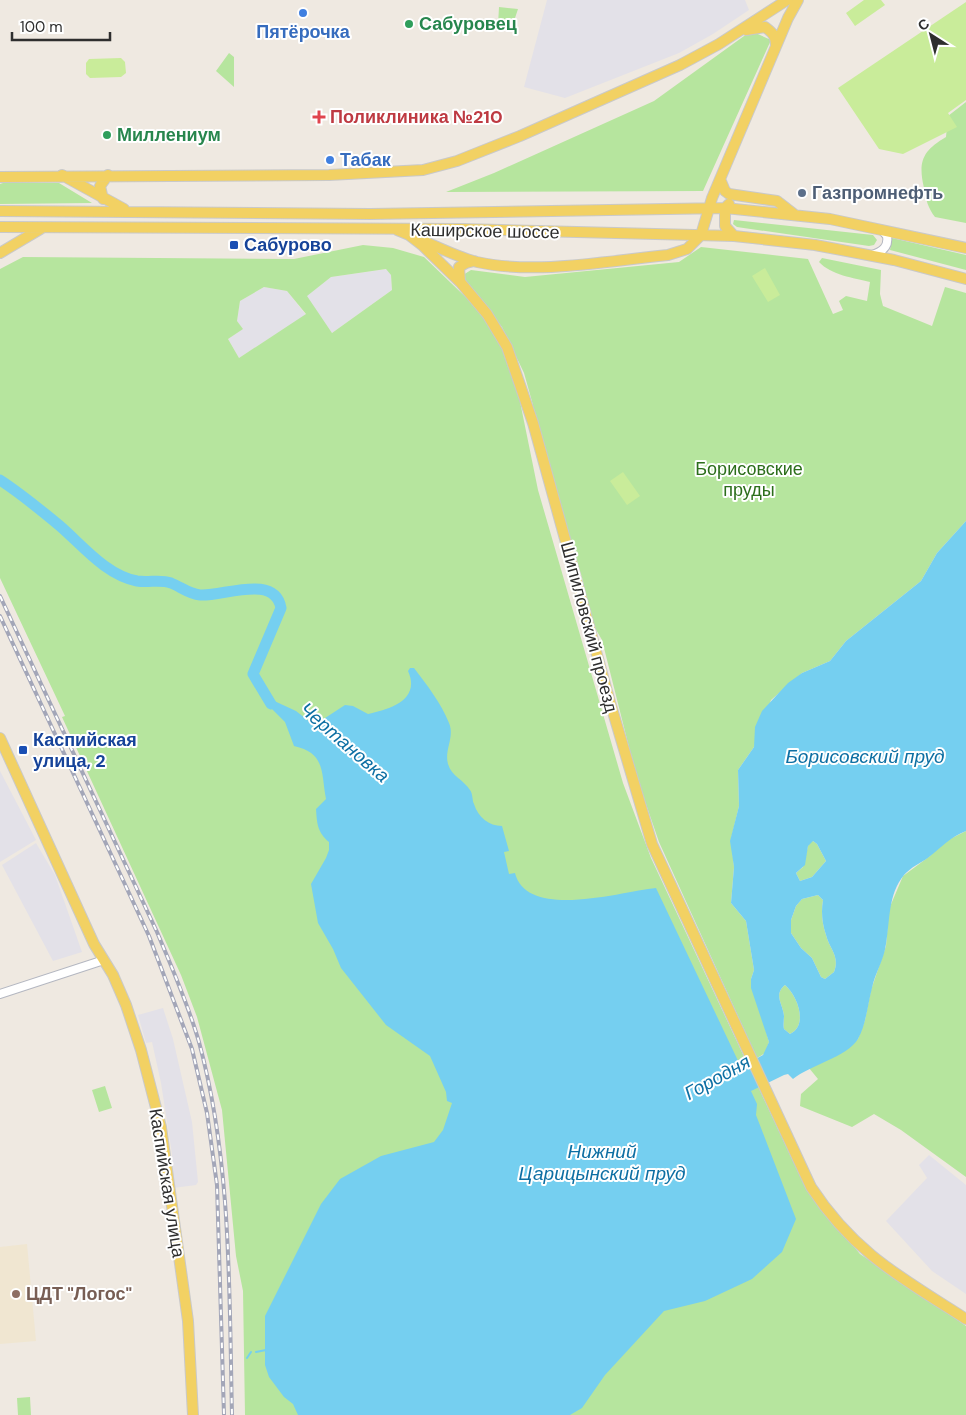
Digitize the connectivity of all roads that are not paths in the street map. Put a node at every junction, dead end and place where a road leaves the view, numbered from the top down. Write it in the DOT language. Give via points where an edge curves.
graph roads {
  1 [pos="787,0"];
  2 [pos="798,0"];
  3 [pos="736,34"];
  4 [pos="776,48"];
  5 [pos="108,175"];
  6 [pos="62,176"];
  7 [pos="2,178"];
  8 [pos="720,179"];
  9 [pos="740,196"];
  10 [pos="102,198"];
  11 [pos="709,208"];
  12 [pos="725,208"];
  13 [pos="0,211"];
  14 [pos="130,211"];
  15 [pos="796,215"];
  16 [pos="0,228"];
  17 [pos="43,228"];
  18 [pos="880,228"];
  19 [pos="397,230"];
  20 [pos="409,235"];
  21 [pos="701,235"];
  22 [pos="734,236"];
  23 [pos="966,248"];
  24 [pos="0,252"];
  25 [pos="870,256"];
  26 [pos="475,261"];
  27 [pos="966,279"];
  28 [pos="461,283"];
  29 [pos="0,738"];
  30 [pos="104,960"];
  31 [pos="0,994"];
  32 [pos="966,1319"];
  33 [pos="193,1415"];
  1 -- 3 [label="main road"];
  2 -- 4 [label="main road"];
  3 -- 4 [label="main road" via="754,27 765,27 776,38"];
  3 -- 5 [label="main road" via="680,66 520,136 457,161 423,170 329,175"];
  4 -- 8 [label="main road"];
  5 -- 6 [label="main road"];
  5 -- 10 [label="main road" via="100,186"];
  6 -- 7 [label="main road"];
  6 -- 10 [label="main road"];
  8 -- 9 [label="main road" via="725,191"];
  8 -- 11 [label="main road"];
  9 -- 12 [label="main road"];
  9 -- 15 [label="main road" via="777,200"];
  10 -- 14 [label="main road"];
  11 -- 12 [label="main road, Каширское шоссе"];
  11 -- 14 [label="main road, Каширское шоссе" via="370,214"];
  11 -- 21 [label="main road"];
  12 -- 15 [label="main road, Каширское шоссе"];
  12 -- 22 [label="main road" via="725,226"];
  13 -- 14 [label="main road, Каширское шоссе"];
  15 -- 18 [label="main road, Каширское шоссе"];
  16 -- 17 [label="main road, Каширское шоссе"];
  17 -- 19 [label="main road, Каширское шоссе"];
  17 -- 24 [label="main road"];
  18 -- 23 [label="main road, Каширское шоссе"];
  18 -- 25 [label="street" via="887,236 886,246 880,253"];
  19 -- 20 [label="main road, Шипиловский проезд"];
  19 -- 21 [label="main road, Каширское шоссе"];
  20 -- 26 [label="main road"];
  20 -- 28 [label="main road, Шипиловский проезд"];
  21 -- 22 [label="main road, Каширское шоссе"];
  21 -- 26 [label="main road" via="687,249 668,255 540,267 498,266"];
  22 -- 25 [label="main road, Каширское шоссе" via="815,245"];
  25 -- 27 [label="main road, Каширское шоссе"];
  26 -- 28 [label="main road" via="459,267"];
  28 -- 32 [label="main road, Шипиловский проезд" via="500,332 517,373 652,844 768,1099 811,1187 834,1219 880,1264"];
  29 -- 30 [label="main road, Каспийская улица"];
  30 -- 31 [label="street"];
  30 -- 33 [label="main road, Каспийская улица" via="131,1019 161,1127 188,1321"];
}
